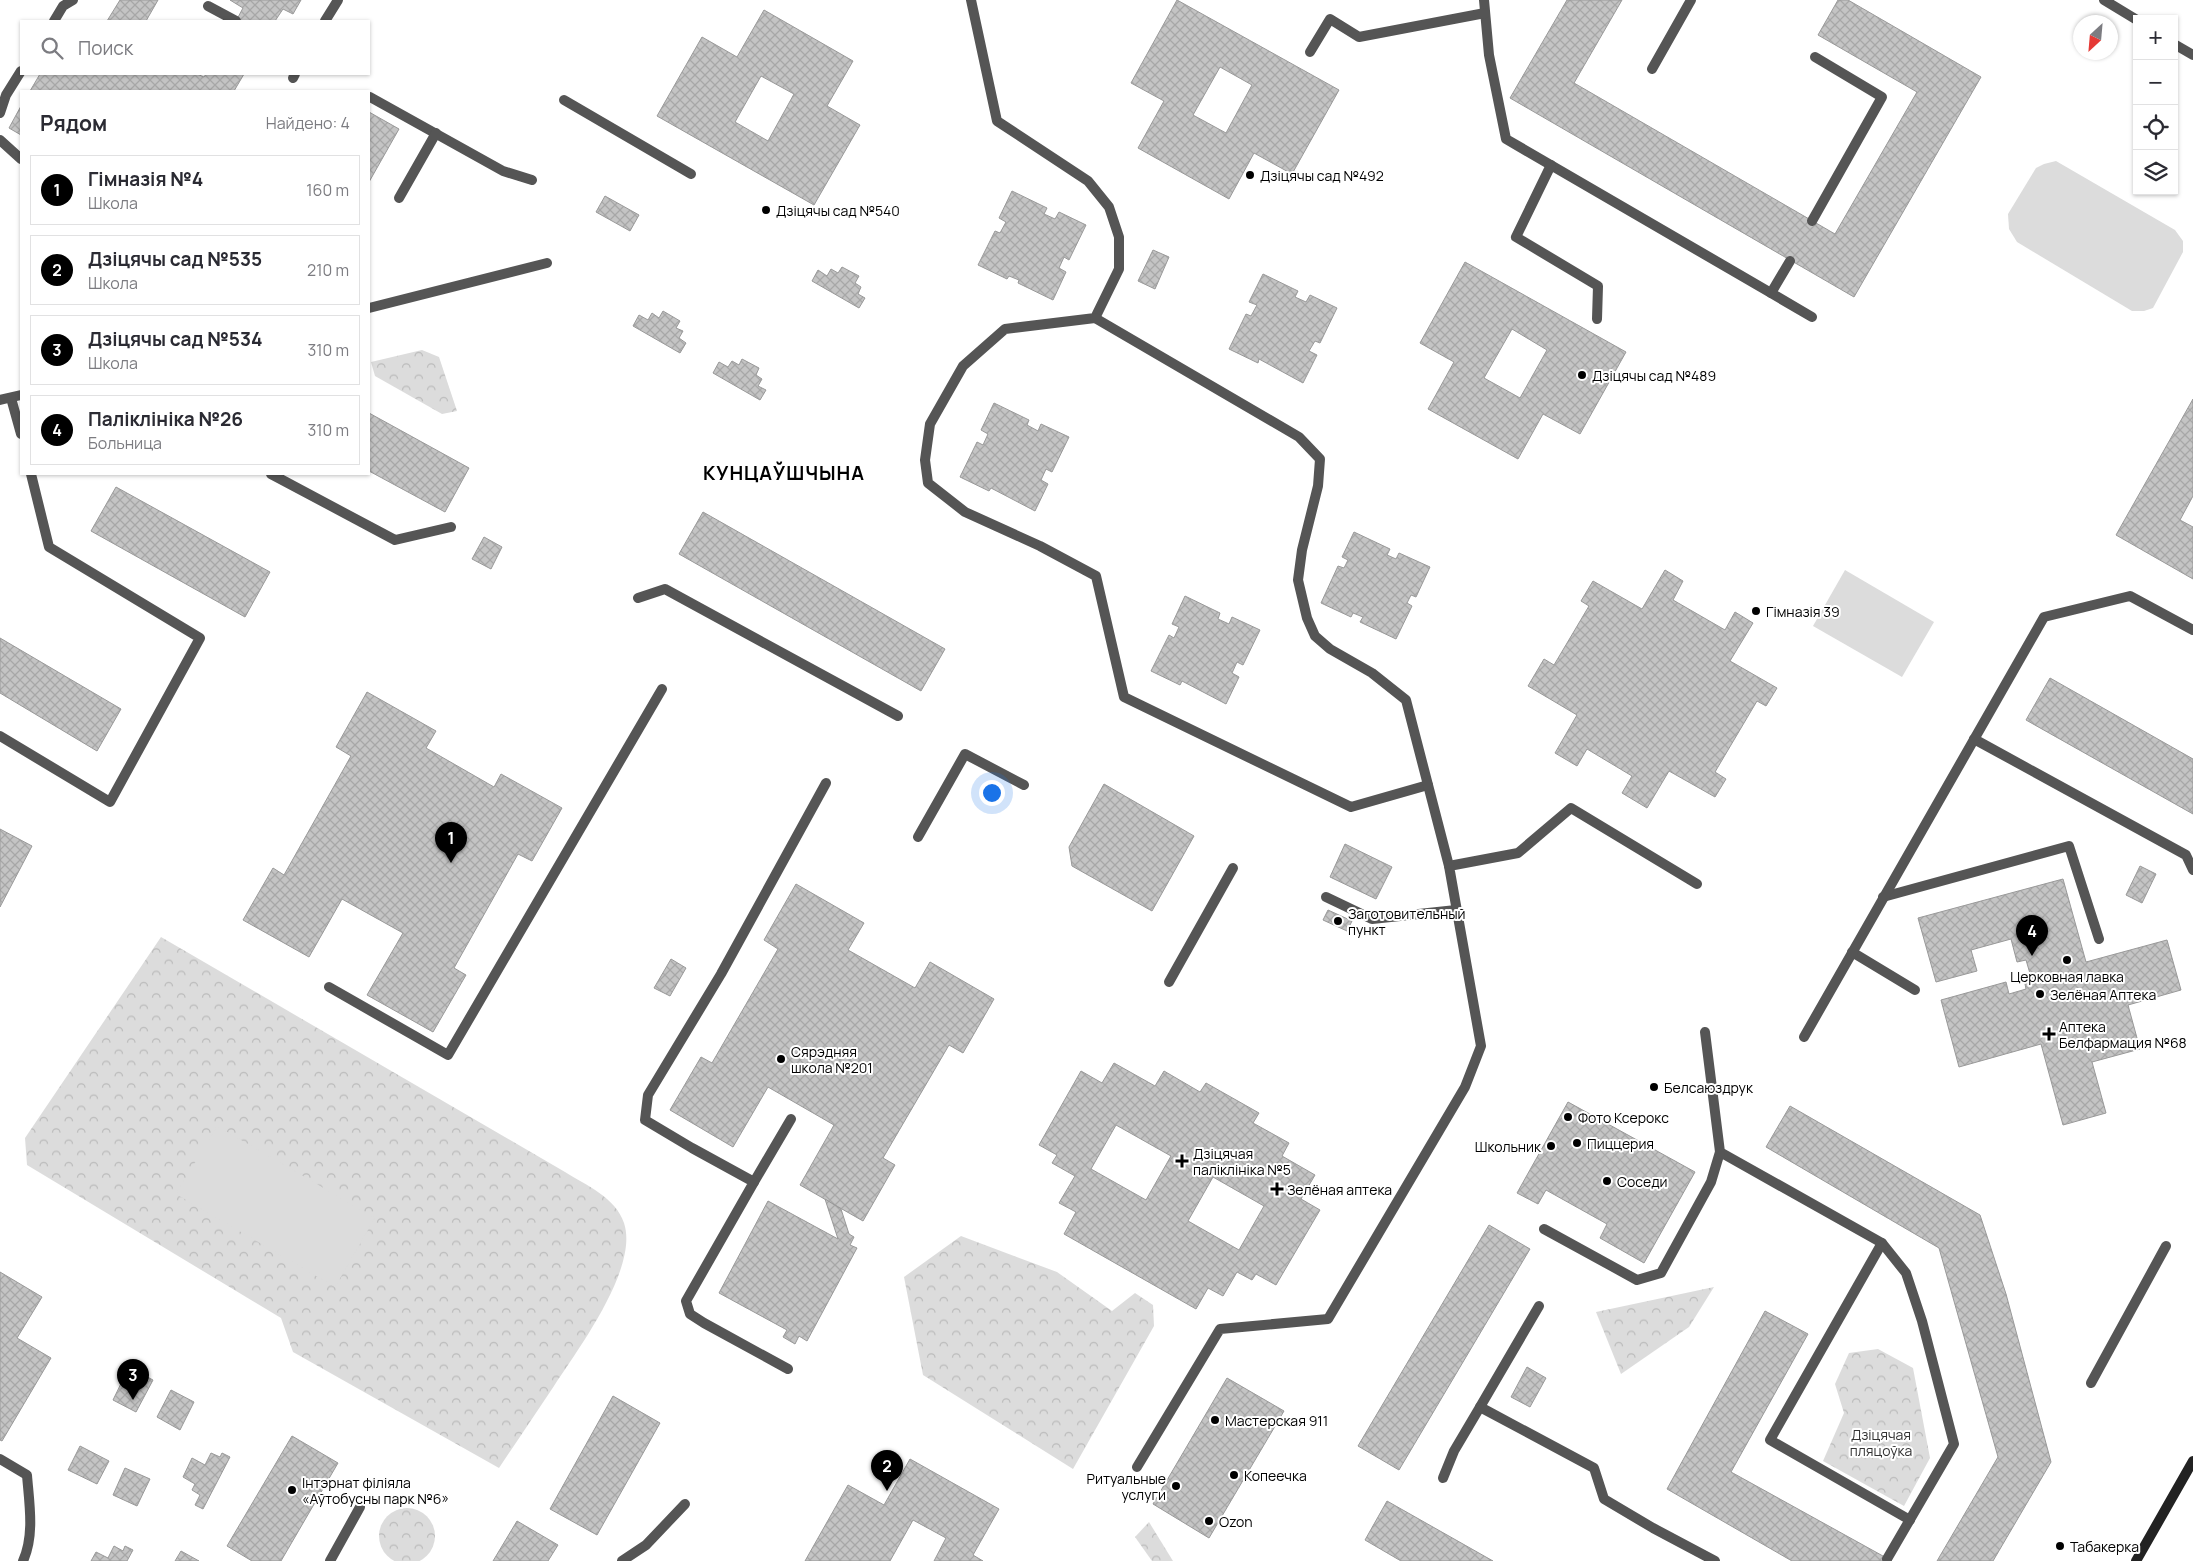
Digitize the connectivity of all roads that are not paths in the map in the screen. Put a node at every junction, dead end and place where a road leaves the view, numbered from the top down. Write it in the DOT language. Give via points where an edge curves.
graph roads {
  1 [pos="73,0"];
  2 [pos="338,0"];
  3 [pos="971,0"];
  4 [pos="1484,0"];
  5 [pos="1691,0"];
  6 [pos="2104,0"];
  7 [pos="208,6"];
  8 [pos="1485,13"];
  9 [pos="2133,18"];
  10 [pos="55,20"];
  11 [pos="234,20"];
  12 [pos="326,20"];
  13 [pos="2178,47"];
  14 [pos="1310,52"];
  15 [pos="2193,56"];
  16 [pos="1815,57"];
  17 [pos="1652,69"];
  18 [pos="20,73"];
  19 [pos="370,97"];
  20 [pos="564,100"];
  21 [pos="0,113"];
  22 [pos="436,133"];
  23 [pos="0,140"];
  24 [pos="20,158"];
  25 [pos="1551,165"];
  26 [pos="691,174"];
  27 [pos="532,180"];
  28 [pos="400,198"];
  29 [pos="1812,221"];
  30 [pos="1790,260"];
  31 [pos="547,263"];
  32 [pos="1771,293"];
  33 [pos="370,308"];
  34 [pos="1812,317"];
  35 [pos="1095,318"];
  36 [pos="1597,319"];
  37 [pos="16,396"];
  38 [pos="0,400"];
  39 [pos="20,426"];
  40 [pos="31,475"];
  41 [pos="273,475"];
  42 [pos="451,527"];
  43 [pos="638,598"];
  44 [pos="2193,630"];
  45 [pos="662,688"];
  46 [pos="898,716"];
  47 [pos="0,736"];
  48 [pos="1974,739"];
  49 [pos="826,783"];
  50 [pos="1024,785"];
  51 [pos="1428,785"];
  52 [pos="918,837"];
  53 [pos="1448,866"];
  54 [pos="1233,868"];
  55 [pos="2193,870"];
  56 [pos="1697,884"];
  57 [pos="1326,897"];
  58 [pos="1883,897"];
  59 [pos="1456,910"];
  60 [pos="2099,939"];
  61 [pos="1852,952"];
  62 [pos="1169,982"];
  63 [pos="329,987"];
  64 [pos="1915,990"];
  65 [pos="1705,1032"];
  66 [pos="1804,1037"];
  67 [pos="791,1119"];
  68 [pos="1720,1152"];
  69 [pos="754,1182"];
  70 [pos="1544,1229"];
  71 [pos="1882,1243"];
  72 [pos="2166,1246"];
  73 [pos="1538,1306"];
  74 [pos="788,1369"];
  75 [pos="2091,1383"];
  76 [pos="1480,1406"];
  77 [pos="0,1459"];
  78 [pos="2193,1461"];
  79 [pos="1137,1467"];
  80 [pos="1443,1478"];
  81 [pos="685,1504"];
  82 [pos="360,1508"];
  83 [pos="1910,1520"];
  84 [pos="1888,1559"];
  85 [pos="23,1561"];
  86 [pos="330,1561"];
  87 [pos="622,1561"];
  88 [pos="1715,1561"];
  89 [pos="2136,1561"];
  1 -- 10 [label="lane" via="63,6"];
  2 -- 12 [label="lane"];
  3 -- 35 [label="lane" via="997,121 1088,181 1109,207 1119,238 1119,269"];
  4 -- 8 [label="lane"];
  5 -- 17 [label="lane"];
  6 -- 9 [label="lane"];
  7 -- 11 [label="lane"];
  8 -- 14 [label="lane" via="1359,37 1330,19"];
  8 -- 25 [label="lane" via="1489,55 1506,139"];
  13 -- 15 [label="lane"];
  16 -- 29 [label="lane" via="1882,97"];
  18 -- 21 [label="lane" via="6,95"];
  19 -- 22 [label="lane"];
  20 -- 26 [label="lane"];
  22 -- 27 [label="lane" via="503,171"];
  22 -- 28 [label="lane"];
  23 -- 24 [label="lane"];
  25 -- 32 [label="lane"];
  25 -- 36 [label="lane" via="1516,237 1598,286"];
  30 -- 32 [label="lane"];
  31 -- 33 [label="lane"];
  32 -- 34 [label="lane"];
  35 -- 51 [label="lane" via="1298,437 1320,459 1318,486 1298,580 1307,618 1315,636 1330,649 1372,673 1406,700"];
  35 -- 51 [label="lane" via="1005,329 962,366 930,424 925,460 928,483 965,512 1096,576 1124,698 1352,807"];
  37 -- 38 [label="lane"];
  37 -- 39 [label="lane"];
  40 -- 47 [label="lane" via="49,547 200,638 110,802"];
  41 -- 42 [label="lane" via="395,540"];
  43 -- 46 [label="lane" via="666,589"];
  44 -- 48 [label="lane" via="2130,596 2044,617"];
  45 -- 63 [label="lane" via="448,1055"];
  48 -- 55 [label="lane" via="2186,855"];
  48 -- 58 [label="lane"];
  49 -- 69 [label="lane" via="721,974 648,1094 645,1120"];
  50 -- 52 [label="lane" via="965,754"];
  51 -- 53 [label="lane"];
  53 -- 56 [label="lane" via="1518,853 1571,808"];
  53 -- 59 [label="lane"];
  54 -- 62 [label="lane"];
  57 -- 59 [label="lane" via="1372,919"];
  58 -- 60 [label="lane" via="2069,846"];
  58 -- 61 [label="lane"];
  59 -- 79 [label="lane" via="1481,1046 1465,1087 1328,1319 1220,1329"];
  61 -- 64 [label="lane"];
  61 -- 66 [label="lane"];
  65 -- 68 [label="lane"];
  67 -- 69 [label="lane"];
  68 -- 70 [label="lane" via="1711,1182 1662,1273 1637,1280"];
  68 -- 71 [label="lane"];
  69 -- 74 [label="lane" via="686,1301 690,1314"];
  71 -- 83 [label="lane" via="1906,1273 1954,1444"];
  71 -- 83 [label="lane" via="1770,1440"];
  72 -- 75 [label="lane"];
  73 -- 76 [label="lane"];
  76 -- 80 [label="lane" via="1454,1451"];
  76 -- 88 [label="lane" via="1594,1468 1604,1499"];
  77 -- 85 [label="lane" via="27,1475 31,1520"];
  78 -- 89 [label="main road"];
  81 -- 87 [label="lane" via="646,1545"];
  82 -- 86 [label="lane"];
  83 -- 84 [label="lane"];
}
